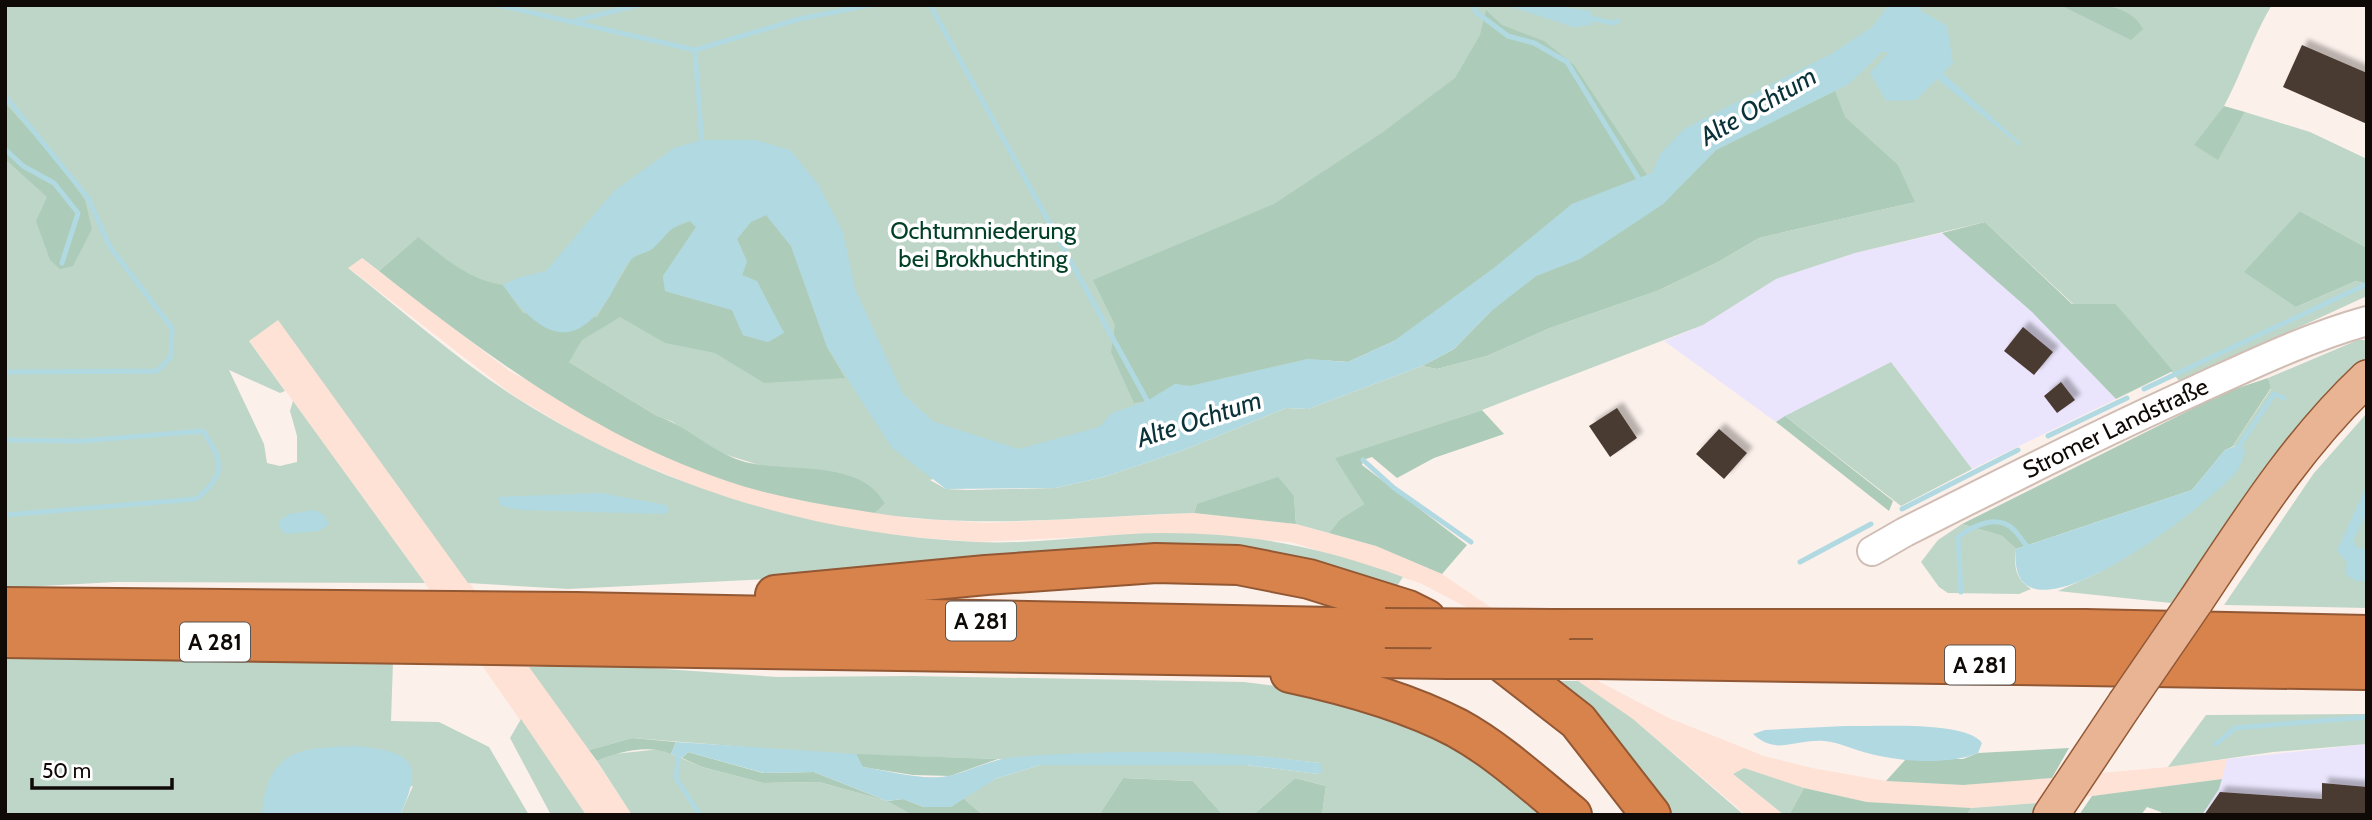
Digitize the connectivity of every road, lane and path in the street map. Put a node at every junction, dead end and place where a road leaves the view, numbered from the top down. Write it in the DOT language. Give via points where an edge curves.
graph roads {
  1 [pos="2367,321"];
  2 [pos="2367,378"];
  3 [pos="1872,551"];
  4 [pos="5,607"];
  5 [pos="577,612"];
  6 [pos="2367,635"];
  7 [pos="5,638"];
  8 [pos="1156,656"];
  9 [pos="2367,670"];
  10 [pos="1572,815"];
  11 [pos="1651,815"];
  12 [pos="2051,815"];
  1 -- 3 [label="street, Stromer Landstraße" via="2275,355 2146,413"];
  2 -- 12 [label="main road, bridge" via="2296,458"];
  4 -- 5 [label="highway, A 281"];
  5 -- 6 [label="highway, A 281, bridge" via="1385,628 2086,629"];
  5 -- 11 [label="highway" via="1156,562 1238,565 1309,579 1408,610 1483,648 1577,722"];
  7 -- 8 [label="highway, A 281"];
  8 -- 9 [label="highway, A 281, bridge"];
  8 -- 10 [label="highway" via="1275,670 1337,683 1402,705 1457,729 1515,768"];
}
